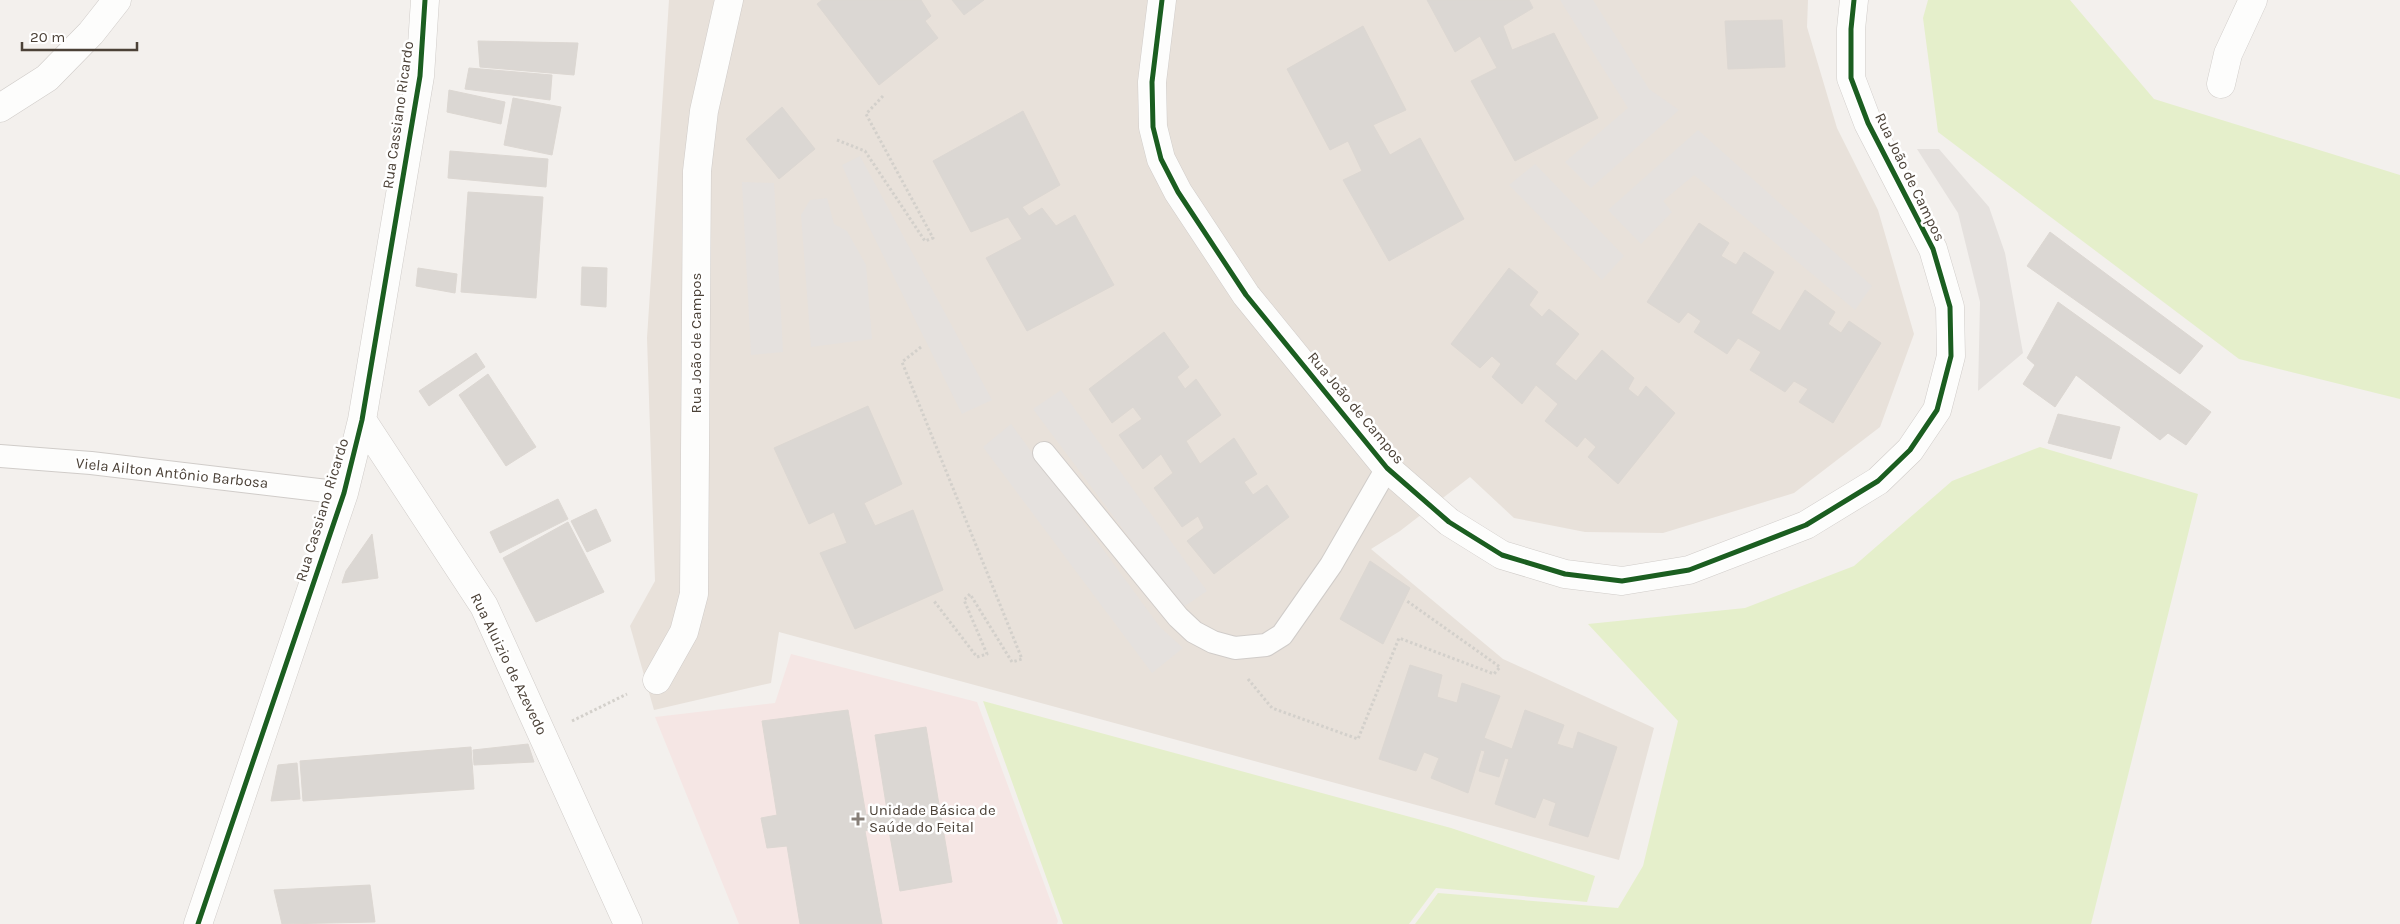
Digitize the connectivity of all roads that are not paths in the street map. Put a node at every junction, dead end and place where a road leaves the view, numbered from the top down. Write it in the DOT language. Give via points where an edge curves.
graph roads {
  1 [pos="117,0"];
  2 [pos="425,0"];
  3 [pos="729,0"];
  4 [pos="1162,0"];
  5 [pos="1854,0"];
  6 [pos="2254,0"];
  7 [pos="2221,84"];
  8 [pos="0,108"];
  9 [pos="362,420"];
  10 [pos="1044,454"];
  11 [pos="0,456"];
  12 [pos="1387,468"];
  13 [pos="344,493"];
  14 [pos="657,680"];
  15 [pos="198,924"];
  16 [pos="628,924"];
  1 -- 8 [label="street" via="91,33 47,78"];
  2 -- 9 [label="street, Rua Cassiano Ricardo" via="420,76"];
  3 -- 14 [label="street, Rua João de Campos" via="704,112 697,171 694,594 684,632"];
  4 -- 12 [label="street, Rua João de Campos" via="1152,82 1153,127 1161,159 1178,192 1246,295"];
  5 -- 12 [label="street, Rua João de Campos" via="1851,78 1868,123 1933,249 1950,306 1950,356 1937,410 1910,450 1878,481 1806,525 1689,570 1622,581 1565,574 1502,555 1449,522"];
  6 -- 7 [label="street" via="2228,54"];
  9 -- 13 [label="street, Rua Cassiano Ricardo"];
  9 -- 16 [label="street, Rua Aluizio de Azevedo" via="484,606"];
  10 -- 12 [label="lane, Rua João de Campos" via="1178,617 1194,632 1235,648 1266,645 1282,635 1331,565"];
  11 -- 13 [label="lane, Viela Ailton Antônio Barbosa" via="91,463"];
  13 -- 15 [label="street, Rua Cassiano Ricardo"];
}
